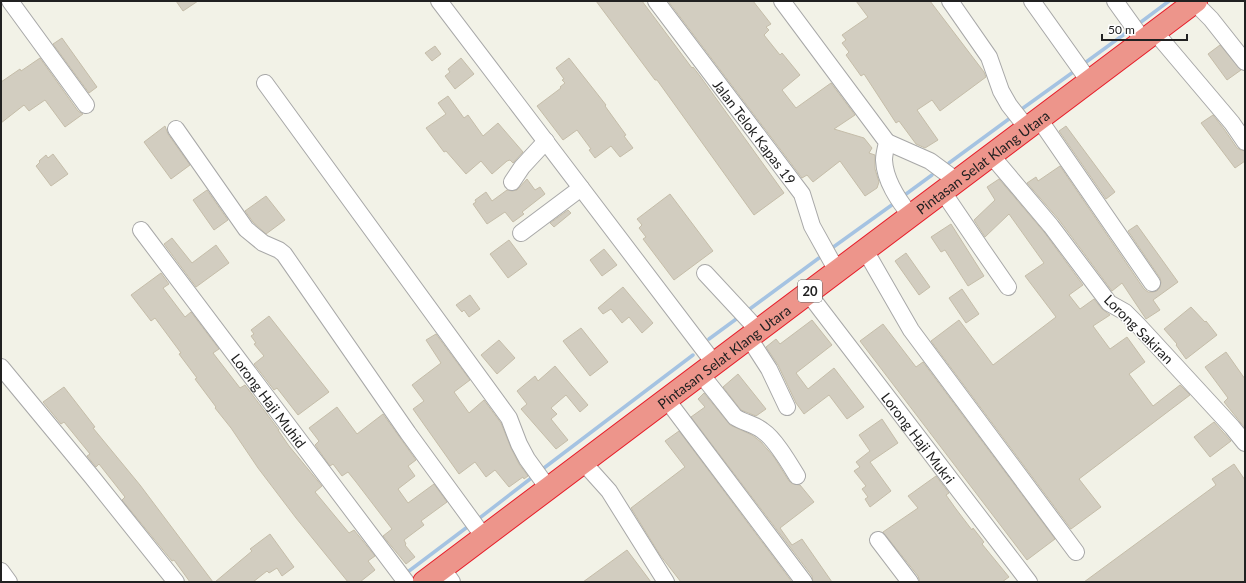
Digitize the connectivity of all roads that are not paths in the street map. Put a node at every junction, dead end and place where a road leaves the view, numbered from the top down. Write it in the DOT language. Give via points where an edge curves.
graph roads {
  1 [pos="10,1"];
  2 [pos="440,1"];
  3 [pos="656,1"];
  4 [pos="782,1"];
  5 [pos="950,1"];
  6 [pos="1032,1"];
  7 [pos="1115,1"];
  8 [pos="1194,1"];
  9 [pos="1141,31"];
  10 [pos="1245,62"];
  11 [pos="1082,71"];
  12 [pos="265,83"];
  13 [pos="86,105"];
  14 [pos="1023,117"];
  15 [pos="176,129"];
  16 [pos="546,141"];
  17 [pos="887,142"];
  18 [pos="1245,142"];
  19 [pos="991,155"];
  20 [pos="512,182"];
  21 [pos="950,186"];
  22 [pos="581,188"];
  23 [pos="904,206"];
  24 [pos="142,230"];
  25 [pos="521,233"];
  26 [pos="865,250"];
  27 [pos="837,271"];
  28 [pos="705,272"];
  29 [pos="1152,283"];
  30 [pos="1008,286"];
  31 [pos="808,293"];
  32 [pos="749,325"];
  33 [pos="1,367"];
  34 [pos="708,368"];
  35 [pos="667,400"];
  36 [pos="787,407"];
  37 [pos="1245,443"];
  38 [pos="583,462"];
  39 [pos="797,476"];
  40 [pos="543,480"];
  41 [pos="481,533"];
  42 [pos="878,540"];
  43 [pos="1076,552"];
  44 [pos="1,571"];
  45 [pos="447,575"];
  46 [pos="401,576"];
  47 [pos="9,582"];
  48 [pos="176,582"];
  49 [pos="424,582"];
  50 [pos="666,582"];
  51 [pos="804,582"];
  52 [pos="910,582"];
  53 [pos="1029,582"];
  1 -- 13 [label="street"];
  2 -- 16 [label="street"];
  3 -- 27 [label="street, Jalan Telok Kapas 19" via="802,194 812,226"];
  4 -- 17 [label="street"];
  5 -- 14 [label="street" via="989,57 1001,92"];
  6 -- 11 [label="street"];
  7 -- 9 [label="street"];
  8 -- 9 [label="highway, Pintasan Selat Klang Utara / 20"];
  8 -- 10 [label="street"];
  9 -- 11 [label="highway, Pintasan Selat Klang Utara / 20"];
  9 -- 18 [label="street" via="1232,123"];
  11 -- 14 [label="highway, Pintasan Selat Klang Utara / 20"];
  12 -- 40 [label="street" via="509,418 527,459"];
  14 -- 19 [label="highway, Pintasan Selat Klang Utara / 20"];
  14 -- 29 [label="street"];
  15 -- 41 [label="street" via="246,229 263,243 284,254"];
  16 -- 20 [label="street"];
  16 -- 22 [label="street"];
  17 -- 21 [label="street" via="930,161"];
  17 -- 23 [label="street" via="884,160 887,178"];
  19 -- 21 [label="highway, Pintasan Selat Klang Utara / 20"];
  19 -- 37 [label="street, Lorong Sakiran" via="1051,226 1110,303 1125,312 1138,325"];
  21 -- 23 [label="highway, Pintasan Selat Klang Utara / 20"];
  21 -- 30 [label="street" via="980,248"];
  22 -- 25 [label="street"];
  22 -- 34 [label="street"];
  23 -- 26 [label="highway, Pintasan Selat Klang Utara / 20"];
  24 -- 46 [label="street, Lorong Haji Muhid"];
  26 -- 27 [label="highway, Pintasan Selat Klang Utara / 20"];
  26 -- 43 [label="street" via="911,330"];
  27 -- 31 [label="highway, Pintasan Selat Klang Utara / 20"];
  28 -- 32 [label="street"];
  31 -- 32 [label="highway, Pintasan Selat Klang Utara / 20"];
  31 -- 53 [label="street, Lorong Haji Mukri"];
  32 -- 34 [label="highway, Pintasan Selat Klang Utara / 20"];
  32 -- 36 [label="street"];
  33 -- 48 [label="street"];
  34 -- 35 [label="highway, Pintasan Selat Klang Utara / 20"];
  34 -- 39 [label="street" via="735,417 763,430"];
  35 -- 38 [label="highway, Pintasan Selat Klang Utara / 20"];
  35 -- 51 [label="street"];
  38 -- 40 [label="highway, Pintasan Selat Klang Utara / 20"];
  38 -- 50 [label="street" via="609,491"];
  40 -- 41 [label="highway, Pintasan Selat Klang Utara / 20"];
  41 -- 45 [label="highway, Pintasan Selat Klang Utara / 20"];
  42 -- 52 [label="street"];
  44 -- 47 [label="street"];
  45 -- 49 [label="highway, Pintasan Selat Klang Utara / 20"];
}
